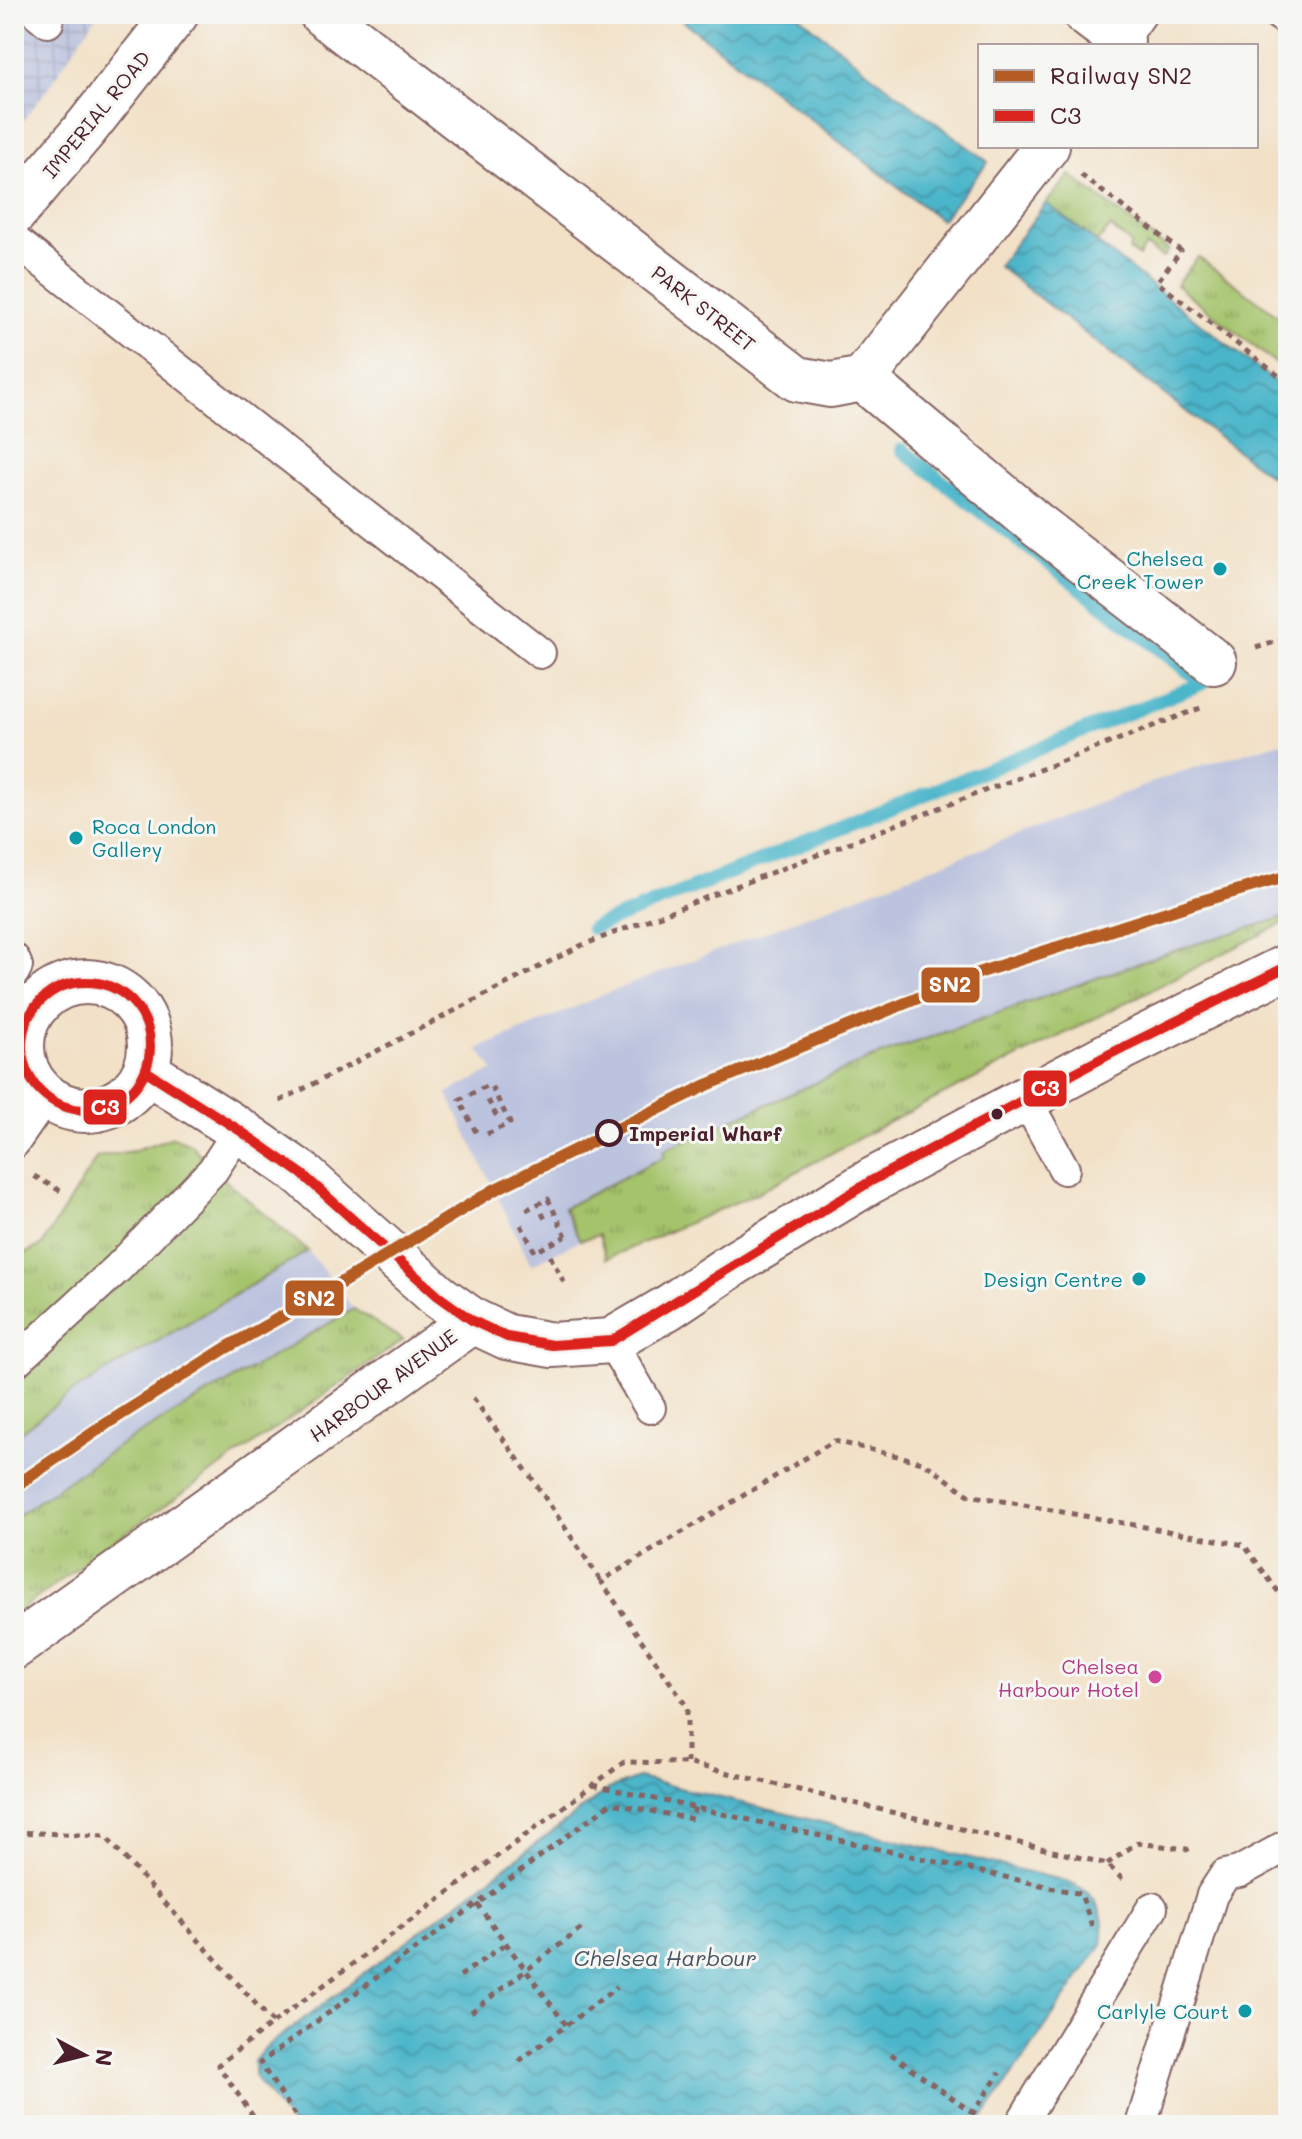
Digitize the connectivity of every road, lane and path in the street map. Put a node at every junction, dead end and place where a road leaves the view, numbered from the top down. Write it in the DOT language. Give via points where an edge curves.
graph roads {
  1 [pos="176,14"];
  2 [pos="322,14"];
  3 [pos="1086,14"];
  4 [pos="1278,14"];
  5 [pos="1288,21"];
  6 [pos="1127,34"];
  7 [pos="1045,148"];
  8 [pos="1047,148"];
  9 [pos="14,213"];
  10 [pos="14,240"];
  11 [pos="863,379"];
  12 [pos="1288,383"];
  13 [pos="540,653"];
  14 [pos="1214,662"];
  15 [pos="1206,705"];
  16 [pos="14,959"];
  17 [pos="1288,966"];
  18 [pos="21,992"];
  19 [pos="146,1071"];
  20 [pos="46,1097"];
  21 [pos="1025,1098"];
  22 [pos="488,1100"];
  23 [pos="280,1101"];
  24 [pos="499,1121"];
  25 [pos="239,1130"];
  26 [pos="476,1132"];
  27 [pos="487,1134"];
  28 [pos="14,1143"];
  29 [pos="1064,1169"];
  30 [pos="30,1174"];
  31 [pos="64,1193"];
  32 [pos="526,1210"];
  33 [pos="542,1213"];
  34 [pos="546,1221"];
  35 [pos="521,1225"];
  36 [pos="550,1256"];
  37 [pos="565,1284"];
  38 [pos="473,1321"];
  39 [pos="611,1341"];
  40 [pos="14,1363"];
  41 [pos="473,1398"];
  42 [pos="650,1408"];
  43 [pos="601,1581"];
  44 [pos="1288,1605"];
  45 [pos="14,1647"];
  46 [pos="687,1763"];
  47 [pos="593,1785"];
  48 [pos="695,1806"];
  49 [pos="14,1832"];
  50 [pos="1288,1845"];
  51 [pos="1107,1864"];
  52 [pos="1225,1875"];
  53 [pos="477,1904"];
  54 [pos="1152,1908"];
  55 [pos="582,1928"];
  56 [pos="1096,1935"];
  57 [pos="507,1943"];
  58 [pos="527,1971"];
  59 [pos="460,1976"];
  60 [pos="617,1987"];
  61 [pos="471,2012"];
  62 [pos="273,2023"];
  63 [pos="566,2025"];
  64 [pos="891,2054"];
  65 [pos="519,2061"];
  66 [pos="1008,2062"];
  67 [pos="973,2113"];
  68 [pos="1027,2124"];
  69 [pos="259,2125"];
  70 [pos="302,2125"];
  71 [pos="965,2125"];
  72 [pos="1141,2125"];
  1 -- 9 [label="street, IMPERIAL ROAD"];
  2 -- 11 [label="street, PARK STREET" via="797,379 831,385"];
  3 -- 6 [label="street"];
  4 -- 5 [label="lane"];
  7 -- 11 [label="street"];
  8 -- 12 [label="path" via="1181,251 1157,282"];
  10 -- 13 [label="lane"];
  11 -- 14 [label="street" via="1036,524"];
  15 -- 23 [label="path" via="580,946"];
  16 -- 18 [label="lane"];
  17 -- 21 [label="street, HARBOUR AVENUE"];
  18 -- 19 [label="street" via="48,994 67,984 88,982 126,996 149,1030"];
  18 -- 20 [label="street" via="24,1065"];
  19 -- 20 [label="street" via="136,1088 102,1109 64,1107"];
  19 -- 25 [label="street"];
  20 -- 28 [label="lane"];
  21 -- 29 [label="lane"];
  21 -- 39 [label="street, HARBOUR AVENUE" via="871,1181"];
  22 -- 24 [label="path"];
  25 -- 38 [label="street" via="302,1174"];
  25 -- 40 [label="lane" via="213,1170 118,1268"];
  26 -- 27 [label="path, bridge" via="459,1100 490,1084 510,1123"];
  30 -- 31 [label="path"];
  32 -- 35 [label="path, bridge" via="548,1199 566,1236 535,1252"];
  33 -- 34 [label="path"];
  36 -- 37 [label="path"];
  38 -- 39 [label="street, HARBOUR AVENUE" via="507,1337 552,1345"];
  38 -- 45 [label="street, HARBOUR AVENUE"];
  39 -- 42 [label="lane"];
  41 -- 43 [label="path"];
  43 -- 44 [label="path" via="834,1441 923,1462 969,1495 1244,1545"];
  43 -- 46 [label="path" via="687,1707"];
  46 -- 47 [label="path" via="624,1762"];
  46 -- 51 [label="path"];
  47 -- 48 [label="path"];
  47 -- 62 [label="path"];
  48 -- 53 [label="path" via="692,1819 611,1803"];
  48 -- 56 [label="path" via="1081,1894"];
  49 -- 62 [label="path" via="105,1836"];
  50 -- 52 [label="lane"];
  51 -- 52 [label="path" via="1137,1843 1187,1849 1194,1869"];
  51 -- 54 [label="path"];
  52 -- 72 [label="lane" via="1212,1895"];
  53 -- 57 [label="path"];
  53 -- 70 [label="path" via="260,2063"];
  54 -- 68 [label="lane"];
  55 -- 58 [label="path"];
  57 -- 58 [label="path"];
  57 -- 59 [label="path"];
  58 -- 61 [label="path"];
  58 -- 63 [label="path"];
  60 -- 63 [label="path"];
  62 -- 69 [label="path" via="218,2065"];
  63 -- 65 [label="path"];
  64 -- 67 [label="path"];
  66 -- 67 [label="path"];
  67 -- 71 [label="path"];
}
